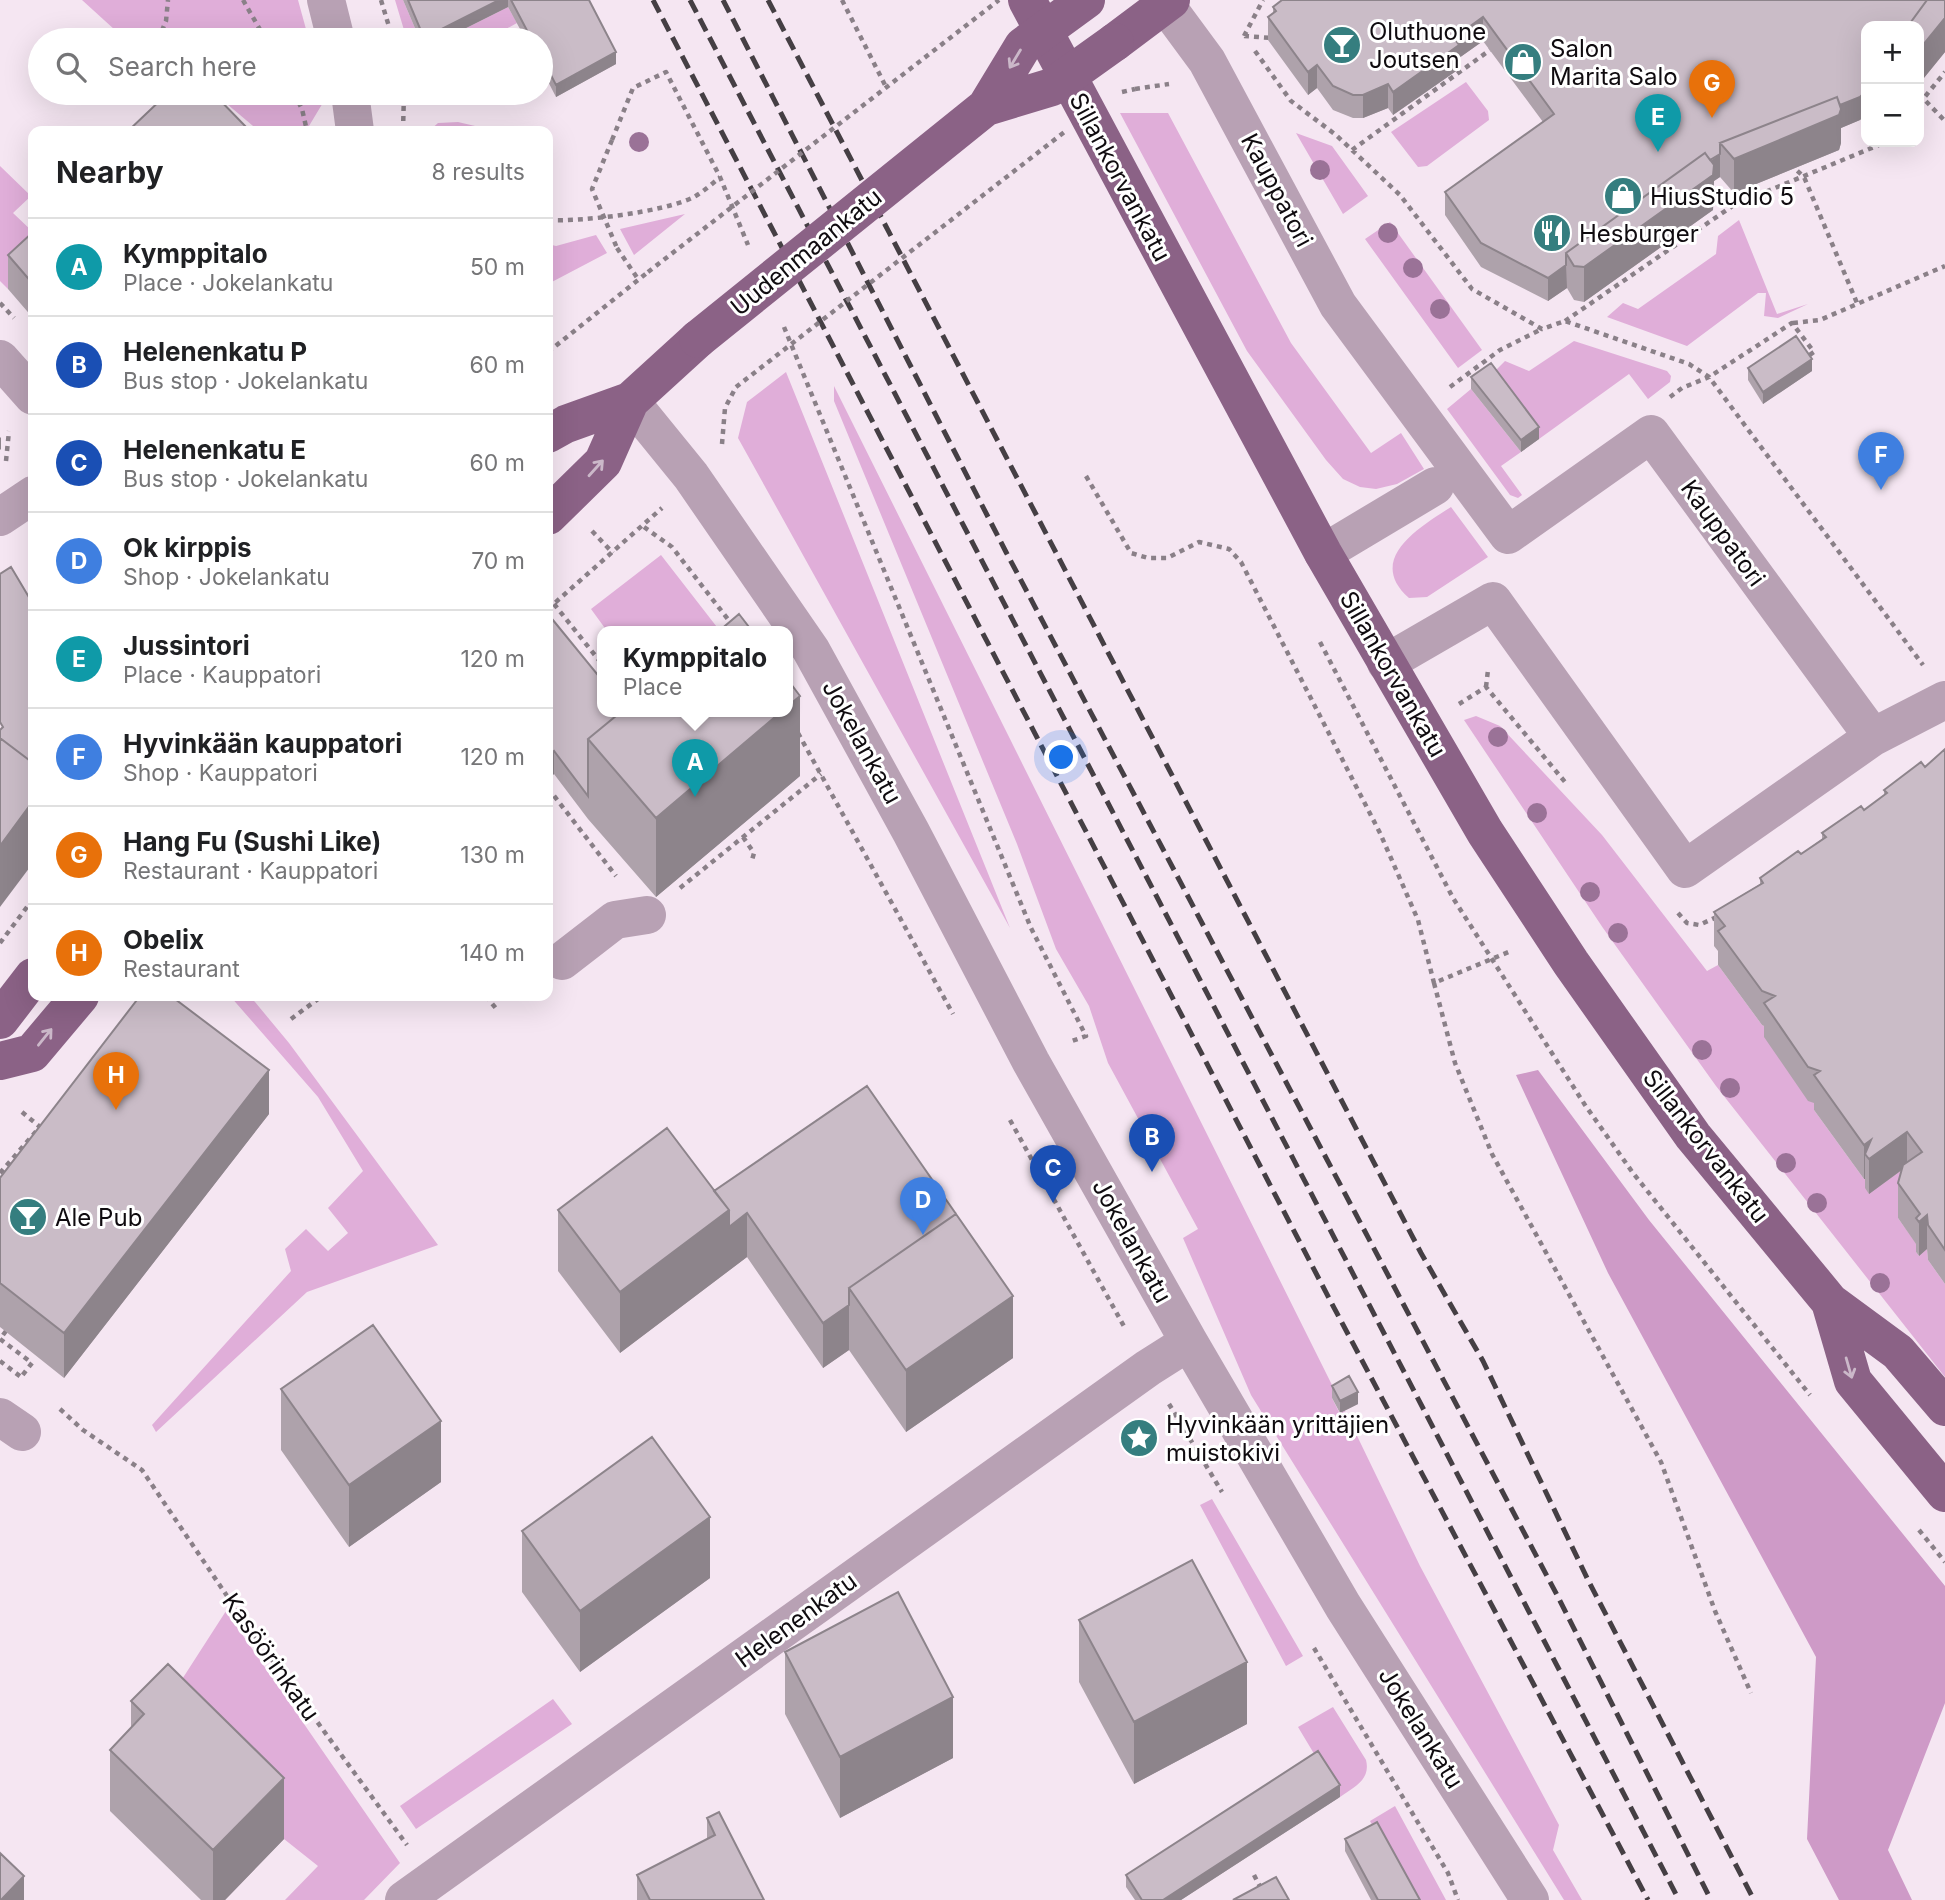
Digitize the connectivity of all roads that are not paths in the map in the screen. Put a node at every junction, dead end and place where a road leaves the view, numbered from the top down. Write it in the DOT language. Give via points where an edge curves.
graph roads {
  1 [pos="326,0"];
  2 [pos="1027,0"];
  3 [pos="1086,0"];
  4 [pos="1166,1"];
  5 [pos="333,28"];
  6 [pos="352,105"];
  7 [pos="986,107"];
  8 [pos="354,126"];
  9 [pos="0,359"];
  10 [pos="28,390"];
  11 [pos="630,401"];
  12 [pos="553,431"];
  13 [pos="1435,486"];
  14 [pos="28,498"];
  15 [pos="553,511"];
  16 [pos="0,517"];
  17 [pos="1323,553"];
  18 [pos="1386,663"];
  19 [pos="1937,686"];
  20 [pos="1873,737"];
  21 [pos="647,915"];
  22 [pos="562,961"];
  23 [pos="28,984"];
  24 [pos="76,1001"];
  25 [pos="0,1020"];
  26 [pos="0,1061"];
  27 [pos="1830,1302"];
  28 [pos="1189,1342"];
  29 [pos="1945,1407"];
  30 [pos="1945,1493"];
  31 [pos="418,1890"];
  32 [pos="1530,1900"];
  1 -- 5 [label="street"];
  2 -- 17 [label="main road, Sillankorvankatu"];
  3 -- 7 [label="main road, Uudenmaankatu, one-way, bridge" via="1023,46"];
  4 -- 7 [label="main road, Uudenmaankatu, bridge" via="1052,87"];
  4 -- 20 [label="street, Kauppatori" via="1207,61 1338,305 1508,535 1651,434"];
  6 -- 8 [label="street"];
  7 -- 11 [label="main road, Uudenmaankatu, bridge" via="698,339"];
  9 -- 10 [label="street, bridge"];
  11 -- 12 [label="main road, Uudenmaankatu"];
  15 -- 11 [label="main road, Uudenmaankatu, one-way" via="603,462"];
  11 -- 28 [label="street, Jokelankatu" via="691,476 811,650 1031,1062"];
  13 -- 17 [label="street"];
  14 -- 16 [label="street"];
  17 -- 18 [label="main road, Sillankorvankatu"];
  18 -- 20 [label="street" via="1493,601 1685,869"];
  18 -- 27 [label="main road, Sillankorvankatu" via="1485,832 1693,1136"];
  19 -- 20 [label="street"];
  21 -- 22 [label="street" via="615,920"];
  23 -- 25 [label="main road"];
  26 -- 24 [label="main road, one-way" via="32,1053"];
  27 -- 29 [label="main road, Sillankorvankatu" via="1898,1352"];
  27 -- 30 [label="main road, Sillankorvankatu, one-way" via="1853,1381"];
  28 -- 31 [label="street, Helenenkatu"];
  28 -- 32 [label="street, Jokelankatu" via="1343,1606"];
}
